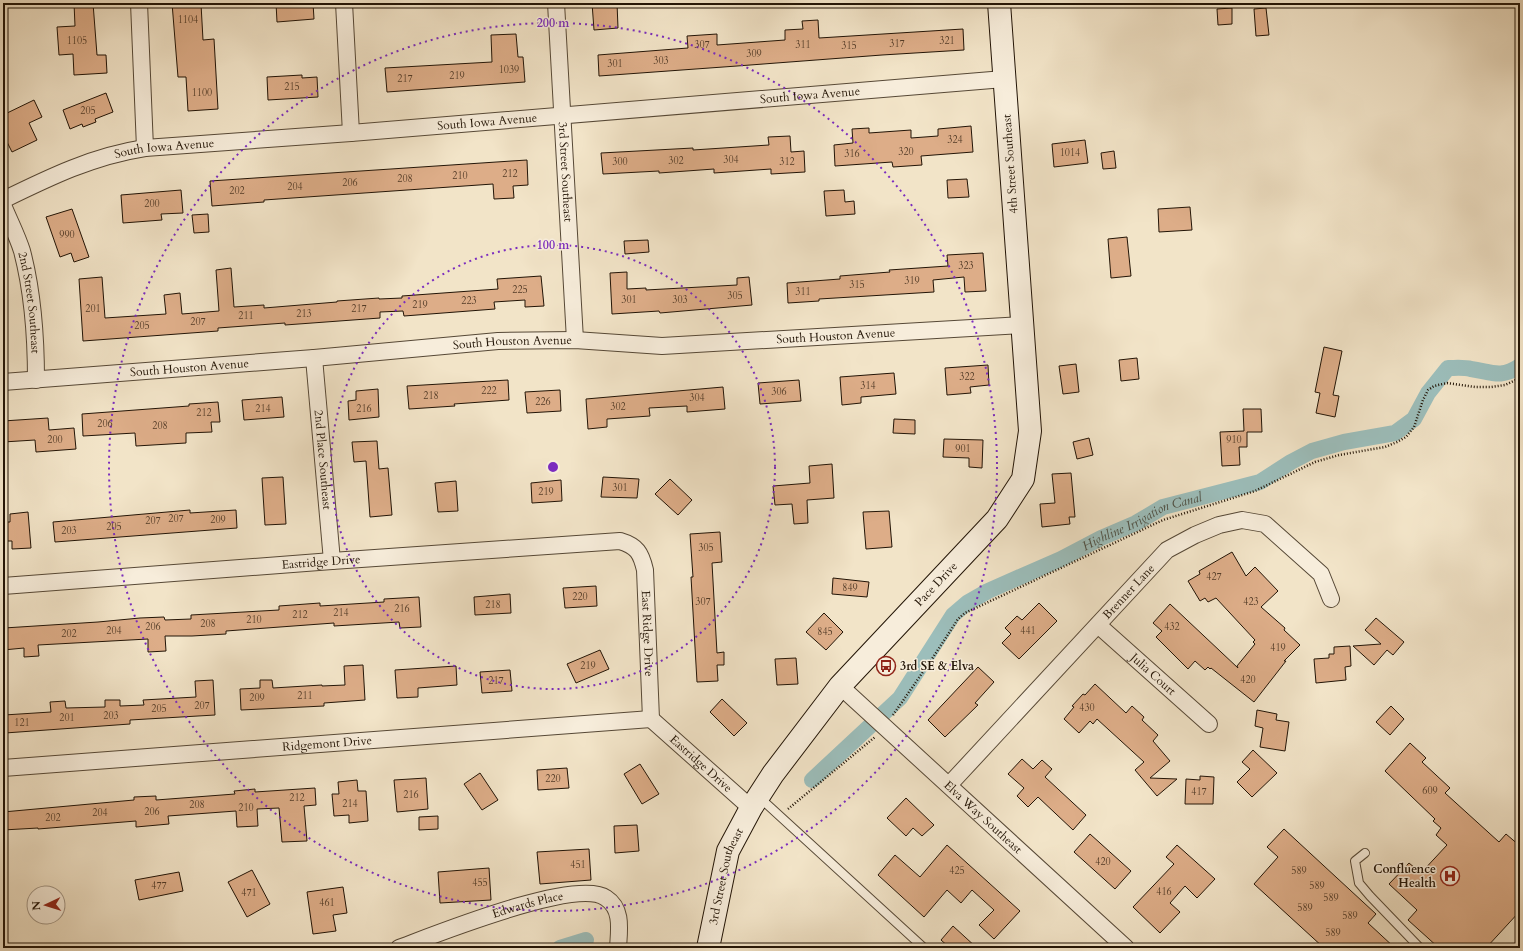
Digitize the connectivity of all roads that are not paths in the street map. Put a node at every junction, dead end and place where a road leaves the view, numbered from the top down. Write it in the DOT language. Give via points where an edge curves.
graph roads {
  1 [pos="138,3"];
  2 [pos="344,3"];
  3 [pos="556,3"];
  4 [pos="999,3"];
  5 [pos="1004,78"];
  6 [pos="562,115"];
  7 [pos="351,133"];
  8 [pos="145,148"];
  9 [pos="3,200"];
  10 [pos="3,205"];
  11 [pos="1022,325"];
  12 [pos="575,340"];
  13 [pos="314,358"];
  14 [pos="36,380"];
  15 [pos="3,382"];
  16 [pos="636,550"];
  17 [pos="332,561"];
  18 [pos="3,586"];
  19 [pos="1331,599"];
  20 [pos="1098,625"];
  21 [pos="840,686"];
  22 [pos="651,719"];
  23 [pos="1209,724"];
  24 [pos="3,768"];
  25 [pos="949,785"];
  26 [pos="755,802"];
  27 [pos="1365,853"];
  28 [pos="399,948"];
  29 [pos="618,948"];
  30 [pos="708,948"];
  31 [pos="924,948"];
  32 [pos="1126,948"];
  33 [pos="1420,948"];
  1 -- 8 [label="street"];
  2 -- 7 [label="street"];
  3 -- 6 [label="street, 3rd Street Southeast"];
  4 -- 5 [label="street, 4th Street Southeast"];
  5 -- 6 [label="street, South Iowa Avenue"];
  5 -- 11 [label="street, 4th Street Southeast"];
  6 -- 7 [label="street, South Iowa Avenue"];
  6 -- 12 [label="street, 3rd Street Southeast"];
  7 -- 8 [label="street, South Iowa Avenue"];
  8 -- 9 [label="street, South Iowa Avenue" via="97,158 54,175"];
  10 -- 14 [label="street, 2nd Street Southeast" via="21,249 30,285 36,338"];
  11 -- 12 [label="street, South Houston Avenue" via="662,346"];
  11 -- 21 [label="street, Pace Drive" via="1030,431 1023,479 997,519"];
  12 -- 13 [label="street, South Houston Avenue" via="498,341"];
  13 -- 14 [label="street, South Houston Avenue"];
  13 -- 17 [label="street, 2nd Place Southeast"];
  14 -- 15 [label="street, South Houston Avenue"];
  16 -- 17 [label="street, Eastridge Drive" via="630,544 620,541"];
  16 -- 22 [label="street, East Ridge Drive" via="641,555 645,570"];
  17 -- 18 [label="street, Eastridge Drive"];
  19 -- 20 [label="street, Brenner Lane" via="1321,574 1265,524 1242,520 1219,525 1168,550"];
  20 -- 23 [label="street, Julia Court"];
  20 -- 25 [label="street, Brenner Lane"];
  21 -- 25 [label="street, Elva Way Southeast"];
  21 -- 26 [label="street, Pace Drive" via="773,774"];
  22 -- 24 [label="street, Ridgemont Drive"];
  22 -- 26 [label="street, Eastridge Drive"];
  25 -- 32 [label="street, Elva Way Southeast"];
  26 -- 30 [label="street, 3rd Street Southeast" via="728,851"];
  26 -- 31 [label="lane"];
  27 -- 33 [label="lane" via="1355,860 1360,883"];
  28 -- 29 [label="street, Edwards Place" via="529,903 555,896 594,894 607,898 616,910"];
}
